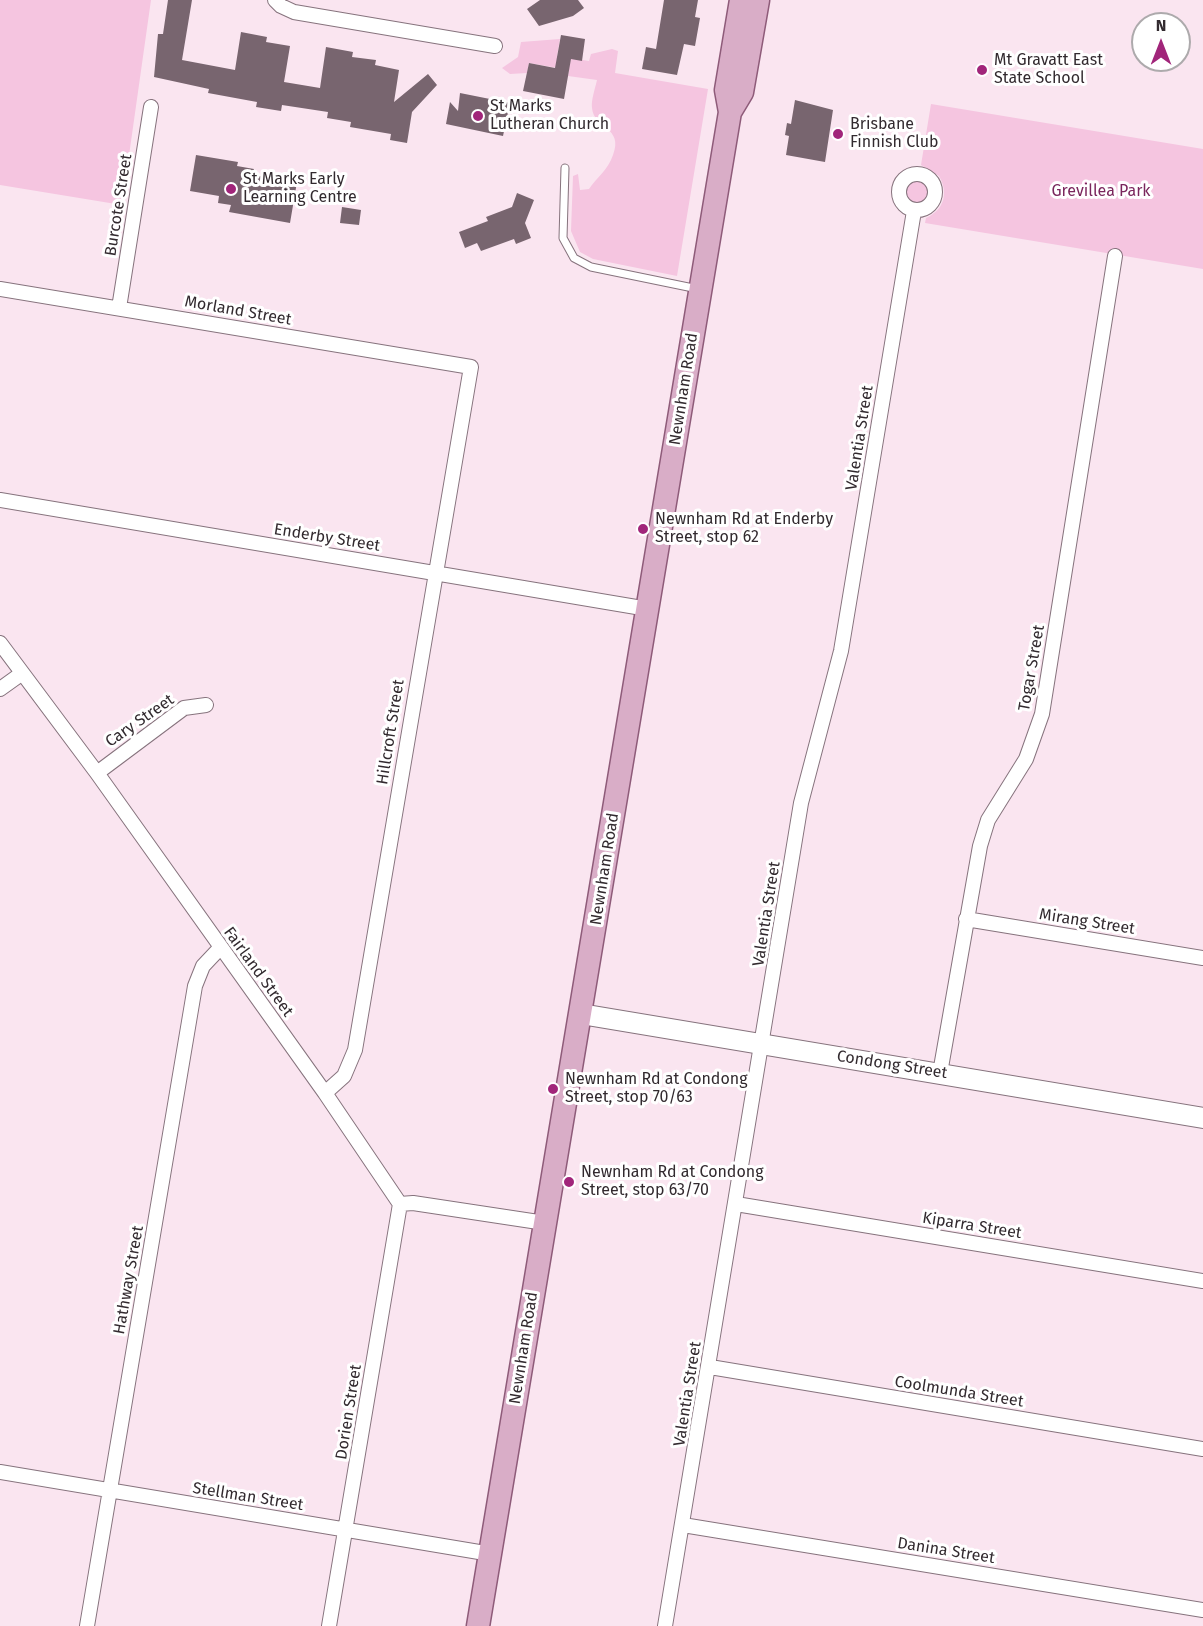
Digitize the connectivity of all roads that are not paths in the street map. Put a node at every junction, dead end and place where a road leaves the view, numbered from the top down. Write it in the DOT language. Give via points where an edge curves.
graph roads {
  1 [pos="275,0"];
  2 [pos="741,0"];
  3 [pos="758,0"];
  4 [pos="495,46"];
  5 [pos="151,107"];
  6 [pos="730,112"];
  7 [pos="565,168"];
  8 [pos="914,211"];
  9 [pos="1116,256"];
  10 [pos="0,289"];
  11 [pos="701,289"];
  12 [pos="119,308"];
  13 [pos="471,367"];
  14 [pos="0,500"];
  15 [pos="434,573"];
  16 [pos="648,609"];
  17 [pos="0,644"];
  18 [pos="21,674"];
  19 [pos="0,689"];
  20 [pos="206,705"];
  21 [pos="97,772"];
  22 [pos="966,919"];
  23 [pos="220,948"];
  24 [pos="1203,958"];
  25 [pos="581,1014"];
  26 [pos="762,1045"];
  27 [pos="940,1073"];
  28 [pos="325,1093"];
  29 [pos="1203,1118"];
  30 [pos="400,1204"];
  31 [pos="736,1204"];
  32 [pos="544,1222"];
  33 [pos="1203,1281"];
  34 [pos="710,1367"];
  35 [pos="1203,1449"];
  36 [pos="0,1472"];
  37 [pos="110,1491"];
  38 [pos="683,1525"];
  39 [pos="346,1530"];
  40 [pos="490,1554"];
  41 [pos="1203,1610"];
  42 [pos="87,1626"];
  43 [pos="330,1626"];
  44 [pos="478,1626"];
  45 [pos="665,1626"];
  1 -- 4 [label="street" via="294,12"];
  2 -- 6 [label="main road, Newnham Road" via="726,90"];
  3 -- 6 [label="main road, Newnham Road" via="742,92"];
  5 -- 12 [label="street, Burcote Street"];
  6 -- 11 [label="main road, Newnham Road"];
  7 -- 11 [label="lane" via="563,238 574,258 591,267"];
  8 -- 26 [label="street, Valentia Street" via="841,651 801,803"];
  9 -- 22 [label="street, Togar Street" via="1042,714 1026,759 988,820"];
  10 -- 12 [label="street, Morland Street"];
  11 -- 16 [label="main road, Newnham Road"];
  12 -- 13 [label="street, Morland Street"];
  13 -- 15 [label="street, Hillcroft Street"];
  14 -- 15 [label="street, Enderby Street"];
  15 -- 16 [label="street, Enderby Street"];
  15 -- 28 [label="street, Hillcroft Street" via="355,1050 344,1077"];
  16 -- 25 [label="main road, Newnham Road"];
  17 -- 18 [label="street, Fairland Street"];
  18 -- 19 [label="street"];
  18 -- 21 [label="street, Fairland Street"];
  20 -- 21 [label="street, Cary Street" via="184,708"];
  21 -- 23 [label="street, Fairland Street"];
  22 -- 24 [label="street, Mirang Street"];
  22 -- 27 [label="street, Togar Street"];
  23 -- 28 [label="street, Fairland Street"];
  23 -- 37 [label="street, Hathway Street" via="202,966 195,986"];
  25 -- 26 [label="street, Condong Street"];
  25 -- 32 [label="main road, Newnham Road"];
  26 -- 27 [label="street, Condong Street"];
  26 -- 31 [label="street, Valentia Street"];
  27 -- 29 [label="street, Condong Street"];
  28 -- 30 [label="street, Fairland Street"];
  30 -- 32 [label="street"];
  30 -- 39 [label="street, Dorien Street"];
  31 -- 33 [label="street, Kiparra Street"];
  31 -- 34 [label="street, Valentia Street"];
  32 -- 40 [label="main road, Newnham Road"];
  34 -- 35 [label="street, Coolmunda Street"];
  34 -- 38 [label="street, Valentia Street"];
  36 -- 37 [label="street, Stellman Street"];
  37 -- 39 [label="street, Stellman Street"];
  37 -- 42 [label="street, Hathway Street"];
  38 -- 41 [label="street, Danina Street"];
  38 -- 45 [label="street, Valentia Street"];
  39 -- 40 [label="street, Stellman Street"];
  39 -- 43 [label="street, Dorien Street"];
  40 -- 44 [label="main road, Newnham Road"];
}
